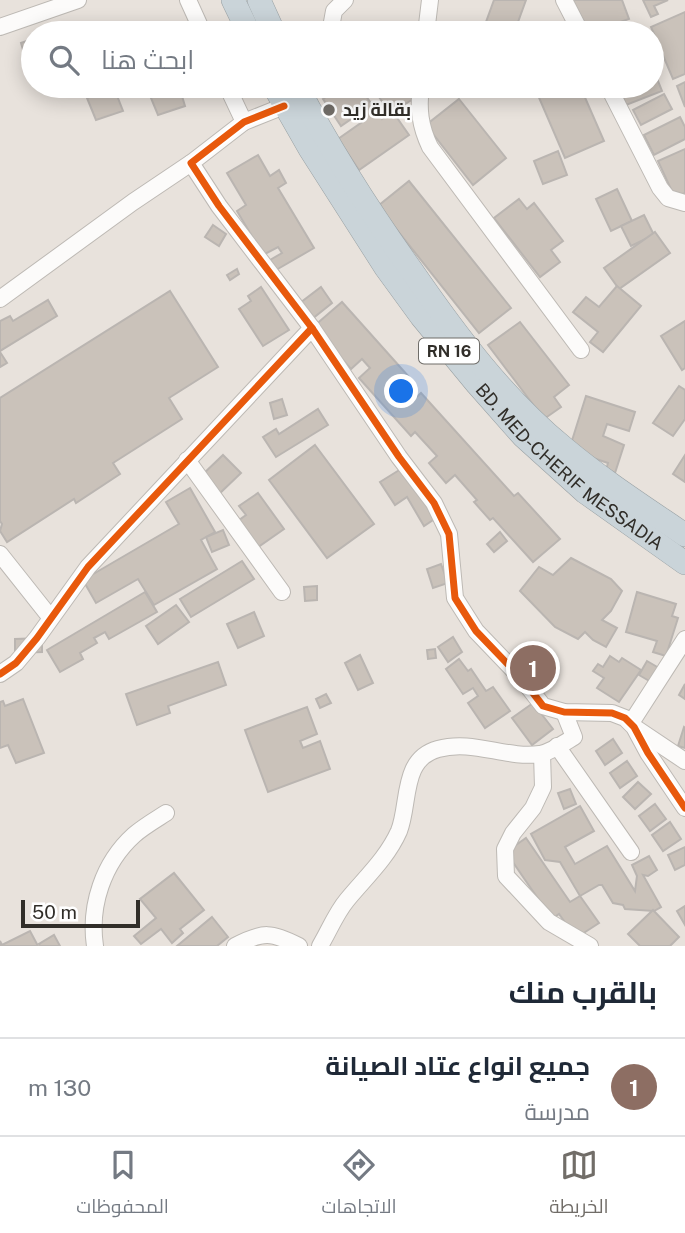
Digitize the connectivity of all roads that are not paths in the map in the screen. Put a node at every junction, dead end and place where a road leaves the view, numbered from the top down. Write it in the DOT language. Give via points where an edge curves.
graph roads {
  1 [pos="78,0"];
  2 [pos="188,0"];
  3 [pos="233,0"];
  4 [pos="259,0"];
  5 [pos="430,0"];
  6 [pos="564,0"];
  7 [pos="198,21"];
  8 [pos="243,21"];
  9 [pos="269,21"];
  10 [pos="427,21"];
  11 [pos="575,21"];
  12 [pos="0,27"];
  13 [pos="233,98"];
  14 [pos="276,98"];
  15 [pos="280,98"];
  16 [pos="310,98"];
  17 [pos="420,98"];
  18 [pos="614,98"];
  19 [pos="244,122"];
  20 [pos="191,163"];
  21 [pos="685,203"];
  22 [pos="0,299"];
  23 [pos="312,328"];
  24 [pos="580,350"];
  25 [pos="187,460"];
  26 [pos="685,536"];
  27 [pos="0,554"];
  28 [pos="685,563"];
  29 [pos="282,592"];
  30 [pos="50,617"];
  31 [pos="685,639"];
  32 [pos="0,674"];
  33 [pos="564,712"];
  34 [pos="632,725"];
  35 [pos="550,750"];
  36 [pos="685,761"];
  37 [pos="685,808"];
  38 [pos="166,813"];
  39 [pos="631,852"];
  40 [pos="95,946"];
  41 [pos="235,946"];
  42 [pos="299,946"];
  43 [pos="320,946"];
  44 [pos="590,946"];
  1 -- 12 [label="street"];
  2 -- 7 [label="street"];
  3 -- 8 [label="highway"];
  4 -- 9 [label="highway"];
  5 -- 10 [label="street"];
  6 -- 11 [label="street"];
  13 -- 19 [label="street"];
  14 -- 19 [label="street"];
  15 -- 28 [label="highway, BD. MED-CHERIF MESSADIA / RN 16" via="386,268 477,384 523,436 585,492"];
  16 -- 26 [label="highway, BD. MED-CHERIF MESSADIA / RN 16" via="352,183 493,377 563,448"];
  17 -- 24 [label="street" via="421,128 430,147"];
  18 -- 21 [label="street" via="660,188 668,198"];
  19 -- 20 [label="street"];
  20 -- 22 [label="street"];
  20 -- 23 [label="street"];
  23 -- 25 [label="street"];
  23 -- 33 [label="street" via="434,503 449,534 455,598 476,631 543,706"];
  25 -- 29 [label="street"];
  25 -- 30 [label="street" via="88,567"];
  27 -- 30 [label="street"];
  30 -- 32 [label="street" via="16,663"];
  31 -- 34 [label="street"];
  33 -- 34 [label="street" via="612,713"];
  33 -- 35 [label="street" via="574,737"];
  34 -- 36 [label="street"];
  34 -- 37 [label="street"];
  35 -- 39 [label="street"];
  35 -- 43 [label="street" via="520,754 477,746 439,748 427,754 412,769 399,830 378,865 345,902"];
  35 -- 44 [label="street" via="543,787 505,849 506,876 550,922"];
  38 -- 40 [label="street" via="134,835 110,862 97,895"];
  41 -- 42 [label="street" via="258,935 275,934"];
}
